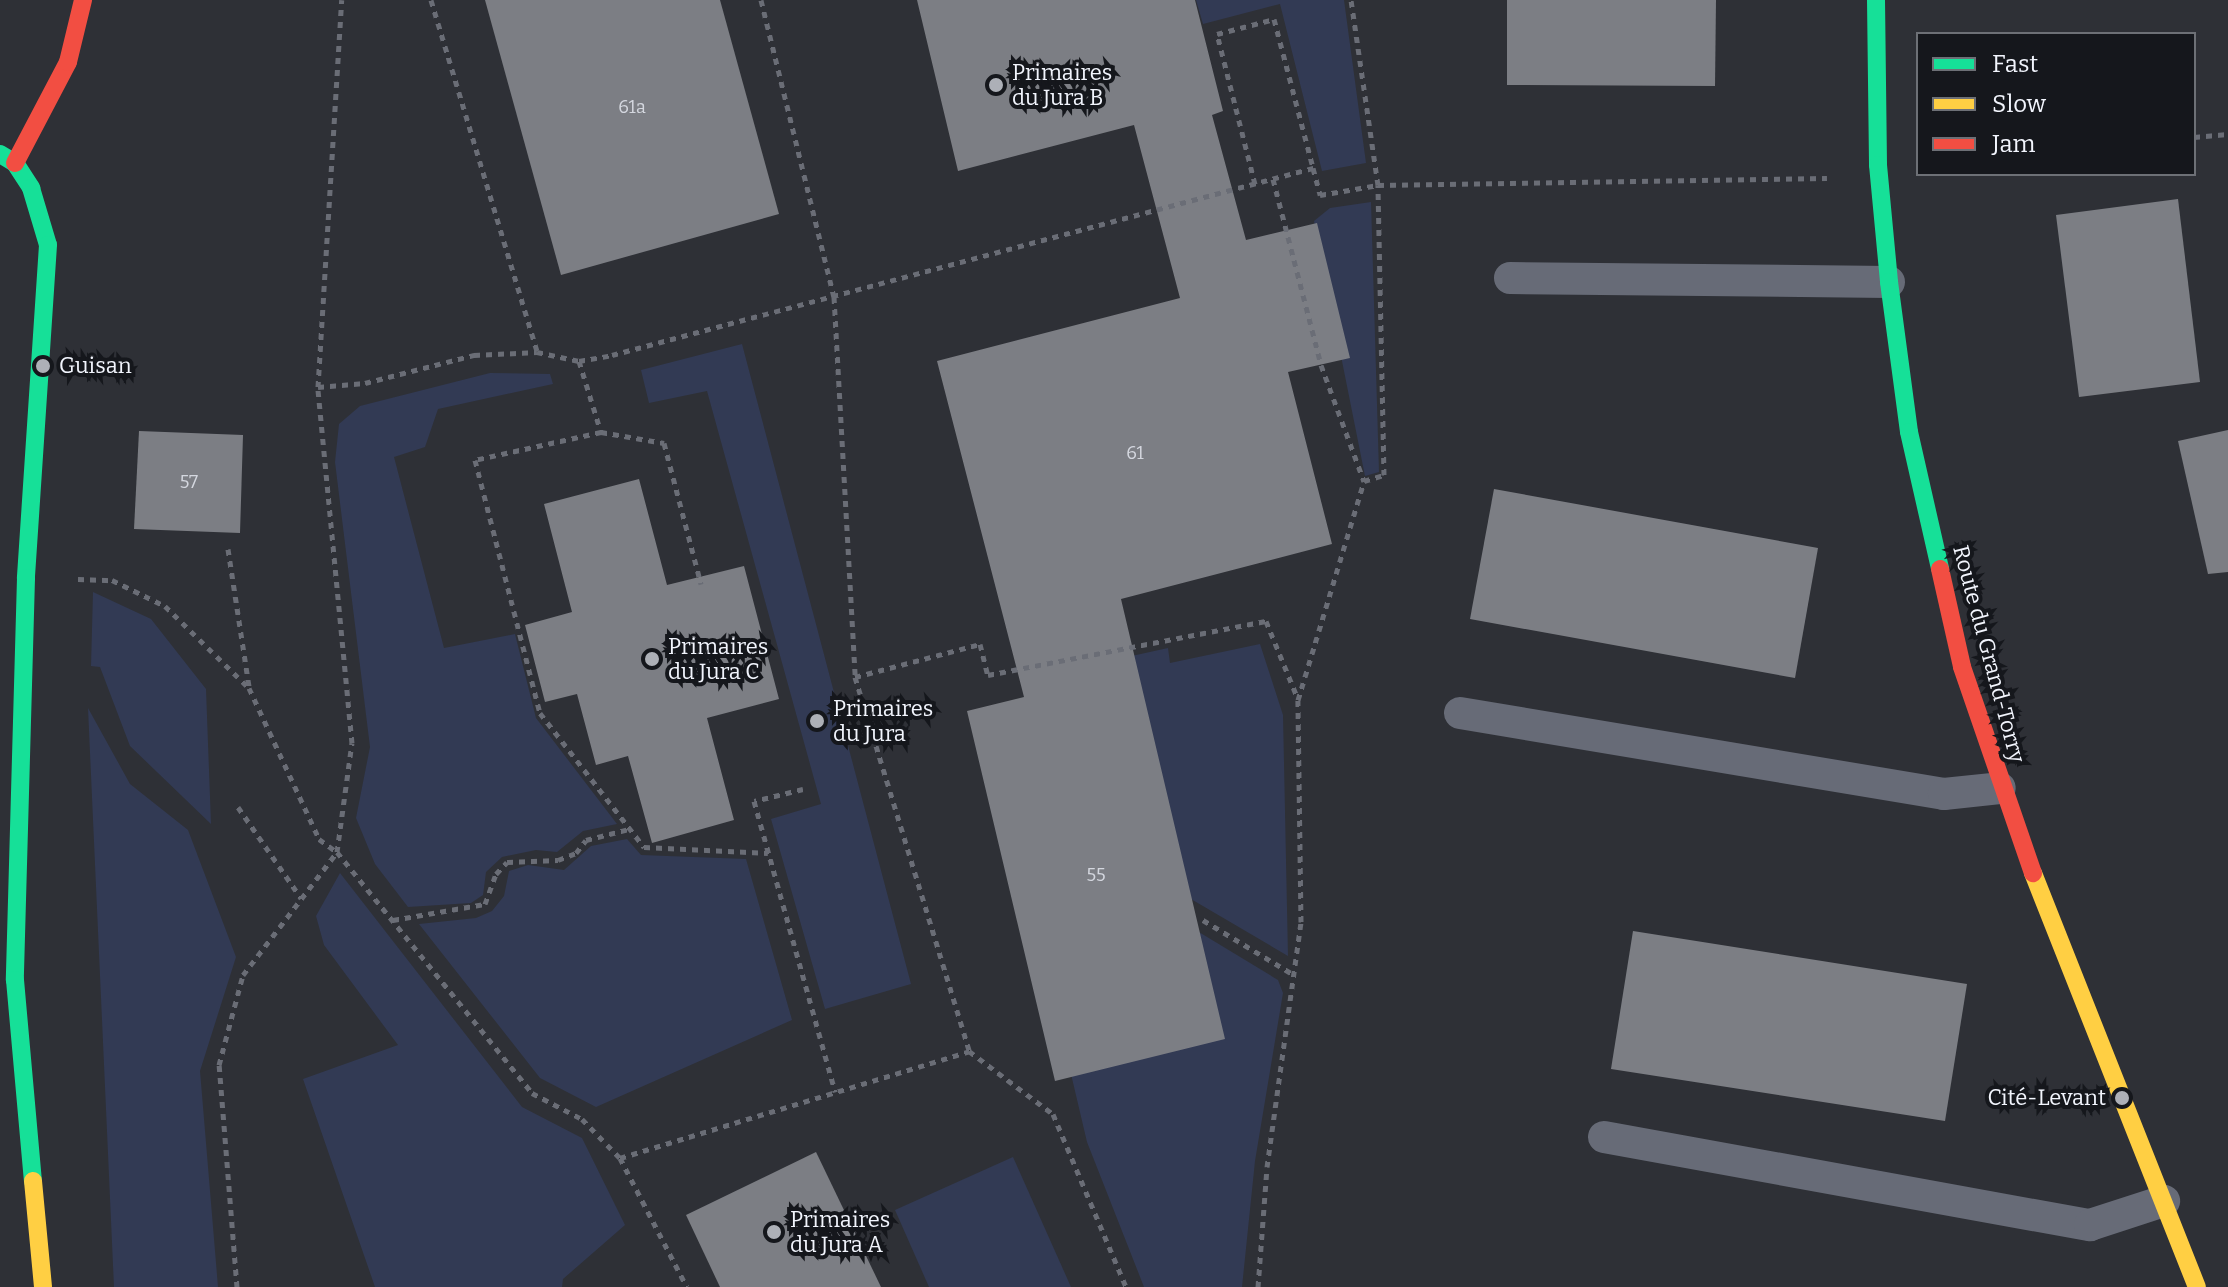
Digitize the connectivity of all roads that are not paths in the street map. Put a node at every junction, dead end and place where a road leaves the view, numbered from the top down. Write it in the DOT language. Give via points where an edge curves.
graph roads {
  1 [pos="83,0"];
  2 [pos="1876,0"];
  3 [pos="7,158"];
  4 [pos="1510,278"];
  5 [pos="1889,282"];
  6 [pos="1460,713"];
  7 [pos="2000,788"];
  8 [pos="1604,1137"];
  9 [pos="2164,1201"];
  10 [pos="43,1287"];
  11 [pos="2197,1287"];
  1 -- 3 [label="street" via="68,62"];
  2 -- 5 [label="street, Route du Grand-Torry" via="1878,165"];
  3 -- 10 [label="street" via="31,188 48,245 26,578 15,980"];
  4 -- 5 [label="lane"];
  5 -- 7 [label="street, Route du Grand-Torry" via="1909,432 1962,667"];
  6 -- 7 [label="lane" via="1944,794"];
  7 -- 9 [label="street, Route du Grand-Torry"];
  8 -- 9 [label="lane" via="2090,1225"];
  9 -- 11 [label="street, Route du Grand-Torry"];
}
